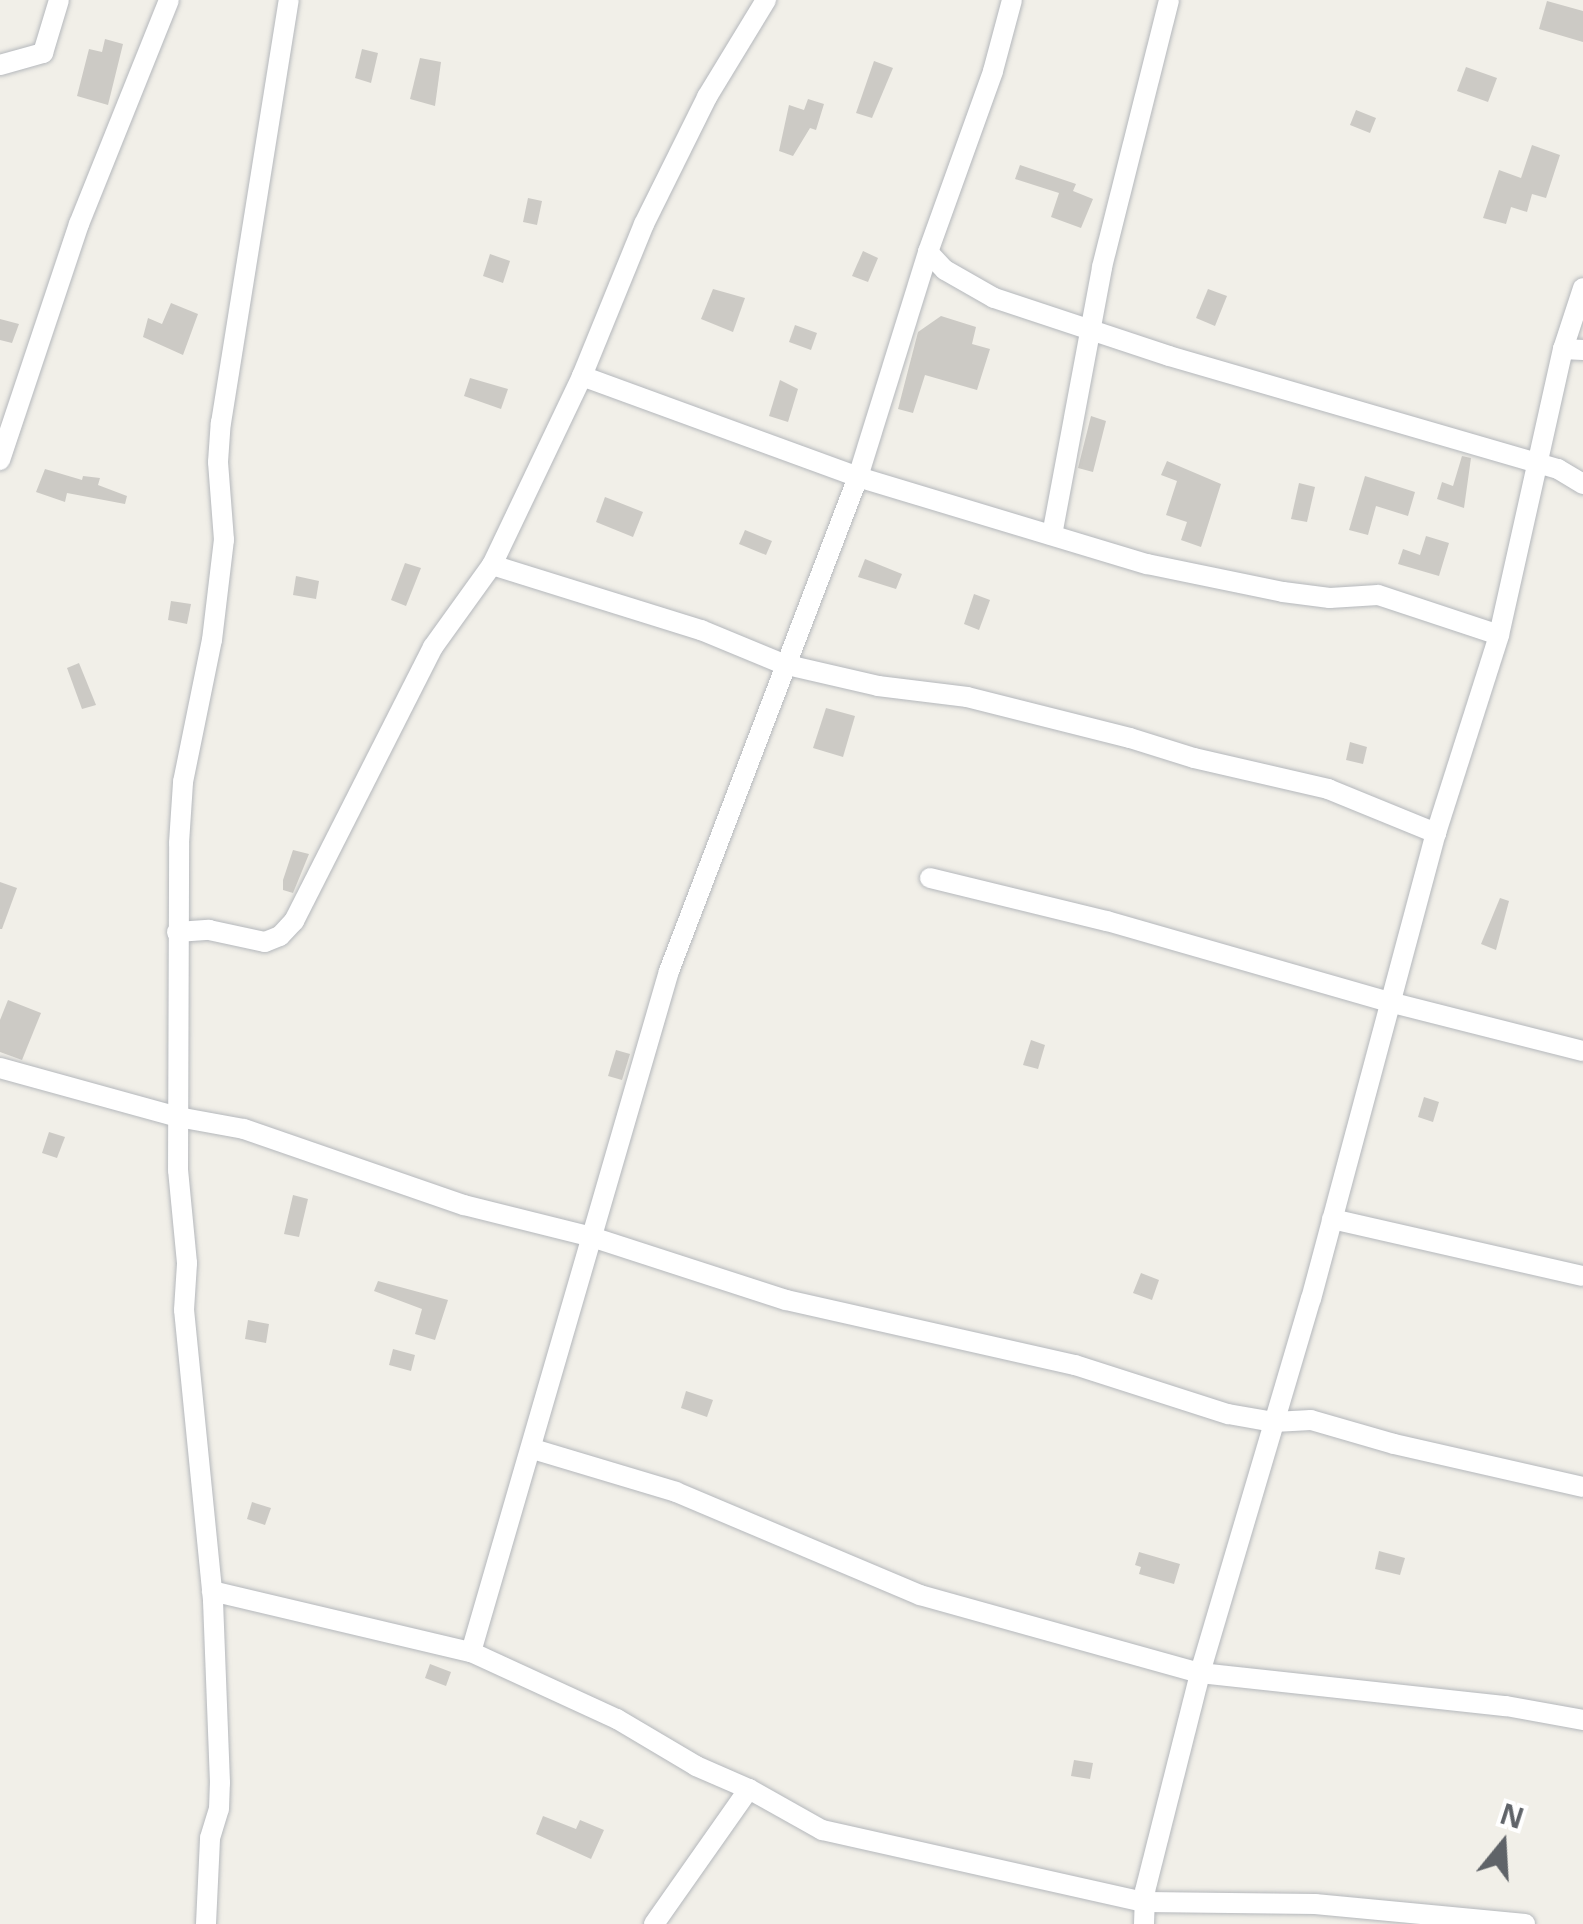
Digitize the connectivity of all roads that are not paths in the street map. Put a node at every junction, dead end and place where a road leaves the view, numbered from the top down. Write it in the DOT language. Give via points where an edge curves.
graph roads {
  1 [pos="59,0"];
  2 [pos="169,0"];
  3 [pos="288,0"];
  4 [pos="766,0"];
  5 [pos="1012,0"];
  6 [pos="1169,0"];
  7 [pos="0,65"];
  8 [pos="928,252"];
  9 [pos="1583,288"];
  10 [pos="1088,328"];
  11 [pos="1573,349"];
  12 [pos="582,376"];
  13 [pos="0,460"];
  14 [pos="1537,465"];
  15 [pos="858,477"];
  16 [pos="1583,484"];
  17 [pos="1052,535"];
  18 [pos="492,565"];
  19 [pos="1499,635"];
  20 [pos="783,664"];
  21 [pos="1436,833"];
  22 [pos="930,878"];
  23 [pos="178,932"];
  24 [pos="1389,1002"];
  25 [pos="1583,1051"];
  26 [pos="0,1068"];
  27 [pos="178,1117"];
  28 [pos="1332,1220"];
  29 [pos="592,1237"];
  30 [pos="1583,1276"];
  31 [pos="1274,1422"];
  32 [pos="532,1448"];
  33 [pos="1583,1487"];
  34 [pos="212,1591"];
  35 [pos="471,1652"];
  36 [pos="1200,1673"];
  37 [pos="1583,1720"];
  38 [pos="749,1788"];
  39 [pos="1145,1902"];
  40 [pos="206,1924"];
  41 [pos="654,1924"];
  42 [pos="1144,1924"];
  43 [pos="1525,1924"];
  1 -- 7 [label="street" via="44,53"];
  2 -- 13 [label="street" via="79,224"];
  3 -- 23 [label="street" via="220,423 224,540 183,782"];
  4 -- 12 [label="street" via="644,224"];
  5 -- 8 [label="street" via="975,127"];
  6 -- 10 [label="street"];
  8 -- 10 [label="street" via="981,292"];
  8 -- 15 [label="street"];
  9 -- 11 [label="street"];
  10 -- 14 [label="street"];
  10 -- 17 [label="street"];
  11 -- 14 [label="street"];
  12 -- 15 [label="street"];
  12 -- 18 [label="street"];
  14 -- 16 [label="street"];
  14 -- 19 [label="street"];
  15 -- 17 [label="street"];
  15 -- 20 [label="street"];
  17 -- 19 [label="street" via="1147,564 1283,592 1378,595"];
  18 -- 20 [label="street" via="701,630"];
  18 -- 23 [label="street" via="433,648 294,922 265,942 209,930"];
  19 -- 21 [label="street"];
  20 -- 21 [label="street" via="967,698 1328,789"];
  20 -- 29 [label="street" via="669,972"];
  21 -- 24 [label="street"];
  22 -- 24 [label="street"];
  23 -- 27 [label="street"];
  24 -- 25 [label="street"];
  24 -- 28 [label="street"];
  26 -- 27 [label="street"];
  27 -- 29 [label="street" via="244,1129 464,1205"];
  27 -- 34 [label="street" via="186,1342"];
  28 -- 30 [label="street"];
  28 -- 31 [label="street"];
  29 -- 31 [label="street" via="786,1300 1075,1365"];
  29 -- 32 [label="street"];
  31 -- 33 [label="street" via="1310,1420"];
  31 -- 36 [label="street"];
  32 -- 35 [label="street"];
  32 -- 36 [label="street" via="676,1492 920,1595"];
  34 -- 35 [label="street"];
  34 -- 40 [label="street" via="220,1783"];
  35 -- 38 [label="street"];
  36 -- 37 [label="street"];
  36 -- 39 [label="street"];
  38 -- 39 [label="street" via="822,1830"];
  38 -- 41 [label="street"];
  39 -- 42 [label="street"];
  39 -- 43 [label="street" via="1316,1904"];
}
